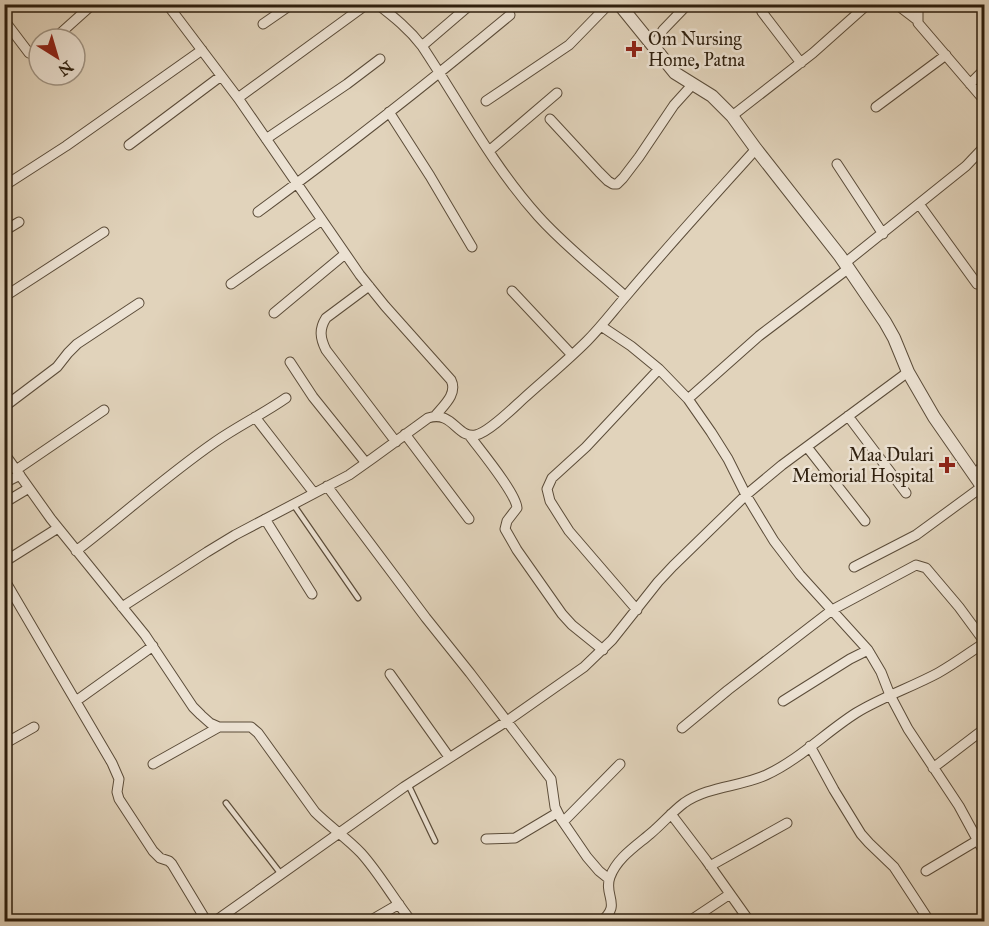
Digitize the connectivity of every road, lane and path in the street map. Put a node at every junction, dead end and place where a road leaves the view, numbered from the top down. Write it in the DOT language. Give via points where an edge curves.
graph roads {
  1 [pos="93,4"];
  2 [pos="167,4"];
  3 [pos="292,4"];
  4 [pos="367,4"];
  5 [pos="377,4"];
  6 [pos="471,4"];
  7 [pos="609,4"];
  8 [pos="619,4"];
  9 [pos="688,4"];
  10 [pos="759,4"];
  11 [pos="868,4"];
  12 [pos="896,4"];
  13 [pos="920,4"];
  14 [pos="510,15"];
  15 [pos="4,20"];
  16 [pos="917,20"];
  17 [pos="263,24"];
  18 [pos="67,27"];
  19 [pos="422,46"];
  20 [pos="654,48"];
  21 [pos="27,49"];
  22 [pos="202,51"];
  23 [pos="946,56"];
  24 [pos="380,59"];
  25 [pos="801,63"];
  26 [pos="984,70"];
  27 [pos="440,73"];
  28 [pos="221,76"];
  29 [pos="693,84"];
  30 [pos="970,84"];
  31 [pos="557,93"];
  32 [pos="238,98"];
  33 [pos="984,100"];
  34 [pos="486,101"];
  35 [pos="876,107"];
  36 [pos="389,112"];
  37 [pos="732,116"];
  38 [pos="550,119"];
  39 [pos="266,139"];
  40 [pos="129,145"];
  41 [pos="984,147"];
  42 [pos="756,149"];
  43 [pos="489,151"];
  44 [pos="837,164"];
  45 [pos="297,184"];
  46 [pos="4,186"];
  47 [pos="919,204"];
  48 [pos="258,212"];
  49 [pos="322,220"];
  50 [pos="19,222"];
  51 [pos="4,231"];
  52 [pos="104,232"];
  53 [pos="883,234"];
  54 [pos="472,247"];
  55 [pos="345,254"];
  56 [pos="847,266"];
  57 [pos="984,279"];
  58 [pos="231,284"];
  59 [pos="369,286"];
  60 [pos="512,291"];
  61 [pos="625,296"];
  62 [pos="4,297"];
  63 [pos="139,303"];
  64 [pos="274,312"];
  65 [pos="601,326"];
  66 [pos="572,355"];
  67 [pos="290,362"];
  68 [pos="659,369"];
  69 [pos="909,372"];
  70 [pos="286,398"];
  71 [pos="688,399"];
  72 [pos="4,406"];
  73 [pos="104,410"];
  74 [pos="435,416"];
  75 [pos="848,416"];
  76 [pos="255,417"];
  77 [pos="405,434"];
  78 [pos="469,435"];
  79 [pos="396,442"];
  80 [pos="807,447"];
  81 [pos="4,453"];
  82 [pos="366,463"];
  83 [pos="984,464"];
  84 [pos="18,472"];
  85 [pos="975,475"];
  86 [pos="4,483"];
  87 [pos="327,486"];
  88 [pos="983,487"];
  89 [pos="29,488"];
  90 [pos="314,493"];
  91 [pos="906,493"];
  92 [pos="746,495"];
  93 [pos="4,503"];
  94 [pos="293,504"];
  95 [pos="265,519"];
  96 [pos="469,519"];
  97 [pos="865,521"];
  98 [pos="58,528"];
  99 [pos="76,550"];
  100 [pos="4,562"];
  101 [pos="854,567"];
  102 [pos="4,579"];
  103 [pos="312,594"];
  104 [pos="358,598"];
  105 [pos="122,607"];
  106 [pos="637,610"];
  107 [pos="832,610"];
  108 [pos="984,642"];
  109 [pos="153,646"];
  110 [pos="603,650"];
  111 [pos="868,650"];
  112 [pos="390,674"];
  113 [pos="890,694"];
  114 [pos="76,701"];
  115 [pos="783,701"];
  116 [pos="507,721"];
  117 [pos="34,727"];
  118 [pos="219,727"];
  119 [pos="682,728"];
  120 [pos="984,729"];
  121 [pos="4,744"];
  122 [pos="810,746"];
  123 [pos="449,757"];
  124 [pos="153,765"];
  125 [pos="620,765"];
  126 [pos="933,768"];
  127 [pos="408,784"];
  128 [pos="226,803"];
  129 [pos="557,813"];
  130 [pos="671,814"];
  131 [pos="563,822"];
  132 [pos="787,823"];
  133 [pos="339,833"];
  134 [pos="486,838"];
  135 [pos="978,840"];
  136 [pos="435,841"];
  137 [pos="984,852"];
  138 [pos="710,866"];
  139 [pos="926,871"];
  140 [pos="281,874"];
  141 [pos="609,879"];
  142 [pos="730,894"];
  143 [pos="399,904"];
  144 [pos="207,921"];
  145 [pos="214,921"];
  146 [pos="368,921"];
  147 [pos="412,921"];
  148 [pos="600,921"];
  149 [pos="688,921"];
  150 [pos="750,921"];
  151 [pos="930,921"];
  1 -- 18 [label="street"];
  2 -- 22 [label="street"];
  3 -- 17 [label="street"];
  4 -- 32 [label="street"];
  5 -- 19 [label="street" via="413,33"];
  6 -- 19 [label="street"];
  7 -- 34 [label="street" via="569,45"];
  8 -- 20 [label="street"];
  9 -- 20 [label="street" via="663,30"];
  10 -- 25 [label="street"];
  11 -- 25 [label="street"];
  12 -- 16 [label="street"];
  13 -- 16 [label="street"];
  14 -- 27 [label="street"];
  15 -- 21 [label="street"];
  16 -- 23 [label="street"];
  19 -- 27 [label="street"];
  20 -- 29 [label="street" via="675,73"];
  22 -- 28 [label="street"];
  22 -- 46 [label="street"];
  23 -- 30 [label="street"];
  23 -- 35 [label="street"];
  24 -- 39 [label="street"];
  25 -- 37 [label="street"];
  26 -- 30 [label="street"];
  27 -- 36 [label="street"];
  27 -- 43 [label="street"];
  28 -- 32 [label="street"];
  28 -- 40 [label="street"];
  29 -- 37 [label="street"];
  29 -- 38 [label="street" via="617,184 608,181"];
  30 -- 33 [label="street"];
  31 -- 43 [label="street"];
  32 -- 39 [label="street"];
  36 -- 45 [label="street"];
  36 -- 54 [label="street"];
  37 -- 42 [label="street"];
  39 -- 45 [label="street"];
  41 -- 47 [label="street"];
  42 -- 56 [label="street"];
  42 -- 61 [label="street"];
  43 -- 61 [label="street" via="548,228"];
  44 -- 53 [label="street"];
  45 -- 48 [label="street"];
  45 -- 49 [label="street"];
  47 -- 53 [label="street"];
  47 -- 57 [label="street" via="977,284"];
  49 -- 55 [label="street"];
  49 -- 58 [label="street"];
  50 -- 51 [label="street"];
  52 -- 62 [label="street"];
  53 -- 56 [label="street"];
  55 -- 59 [label="street"];
  55 -- 64 [label="street"];
  56 -- 69 [label="street" via="885,322"];
  56 -- 71 [label="street"];
  59 -- 74 [label="street" via="454,386"];
  59 -- 79 [label="street" via="326,318 320,334 326,350"];
  60 -- 66 [label="street"];
  61 -- 65 [label="street"];
  63 -- 72 [label="street" via="77,344 57,367"];
  65 -- 66 [label="street"];
  65 -- 68 [label="street"];
  66 -- 78 [label="street" via="495,424"];
  67 -- 82 [label="street"];
  68 -- 71 [label="street"];
  68 -- 106 [label="street" via="552,478 547,489 569,531"];
  69 -- 75 [label="street"];
  69 -- 85 [label="street" via="934,417"];
  70 -- 76 [label="street"];
  71 -- 92 [label="street" via="728,459"];
  73 -- 84 [label="street"];
  74 -- 77 [label="street"];
  74 -- 78 [label="street" via="443,417"];
  75 -- 80 [label="street"];
  75 -- 91 [label="street"];
  76 -- 90 [label="street"];
  76 -- 99 [label="street" via="176,469"];
  77 -- 79 [label="street"];
  77 -- 96 [label="street"];
  78 -- 110 [label="street" via="517,503 505,525 517,550 562,614"];
  79 -- 82 [label="street"];
  80 -- 92 [label="street"];
  80 -- 97 [label="street"];
  81 -- 84 [label="street"];
  82 -- 87 [label="street"];
  83 -- 85 [label="street"];
  84 -- 86 [label="street"];
  84 -- 89 [label="street"];
  85 -- 88 [label="street"];
  87 -- 90 [label="street"];
  87 -- 116 [label="street"];
  88 -- 101 [label="street" via="916,536"];
  89 -- 93 [label="street"];
  89 -- 98 [label="street"];
  90 -- 94 [label="street"];
  92 -- 106 [label="street" via="673,566"];
  92 -- 107 [label="street" via="786,557"];
  94 -- 95 [label="street"];
  94 -- 104 [label="lane"];
  95 -- 103 [label="street"];
  95 -- 105 [label="street"];
  98 -- 99 [label="street"];
  98 -- 100 [label="street"];
  99 -- 105 [label="street"];
  102 -- 114 [label="street"];
  105 -- 109 [label="street"];
  106 -- 110 [label="street"];
  107 -- 108 [label="street" via="910,567 921,566 951,597"];
  107 -- 111 [label="street"];
  107 -- 119 [label="street"];
  108 -- 113 [label="street" via="937,674"];
  109 -- 114 [label="street"];
  109 -- 118 [label="street" via="193,707"];
  110 -- 116 [label="street"];
  111 -- 113 [label="street"];
  111 -- 115 [label="street"];
  112 -- 123 [label="street"];
  113 -- 122 [label="street"];
  113 -- 126 [label="street"];
  114 -- 144 [label="street" via="117,773 119,799 153,851 177,870"];
  116 -- 123 [label="street"];
  116 -- 129 [label="street" via="551,779"];
  117 -- 121 [label="street"];
  118 -- 124 [label="street"];
  118 -- 133 [label="street" via="250,727 258,733 315,812"];
  120 -- 126 [label="street"];
  122 -- 130 [label="street" via="765,776 696,796"];
  122 -- 151 [label="street" via="861,834 894,867"];
  123 -- 127 [label="street"];
  125 -- 131 [label="street"];
  126 -- 135 [label="street"];
  127 -- 133 [label="street"];
  127 -- 136 [label="lane"];
  128 -- 140 [label="lane"];
  129 -- 131 [label="street"];
  129 -- 134 [label="street" via="515,838"];
  130 -- 138 [label="street"];
  130 -- 141 [label="street" via="620,861"];
  131 -- 141 [label="street" via="587,857"];
  132 -- 138 [label="street"];
  133 -- 140 [label="street"];
  133 -- 143 [label="street" via="362,854"];
  135 -- 137 [label="street"];
  135 -- 139 [label="street"];
  138 -- 142 [label="street"];
  140 -- 145 [label="street"];
  141 -- 148 [label="street" via="611,911"];
  142 -- 149 [label="street"];
  142 -- 150 [label="street"];
  143 -- 146 [label="street"];
  143 -- 147 [label="street"];
}
